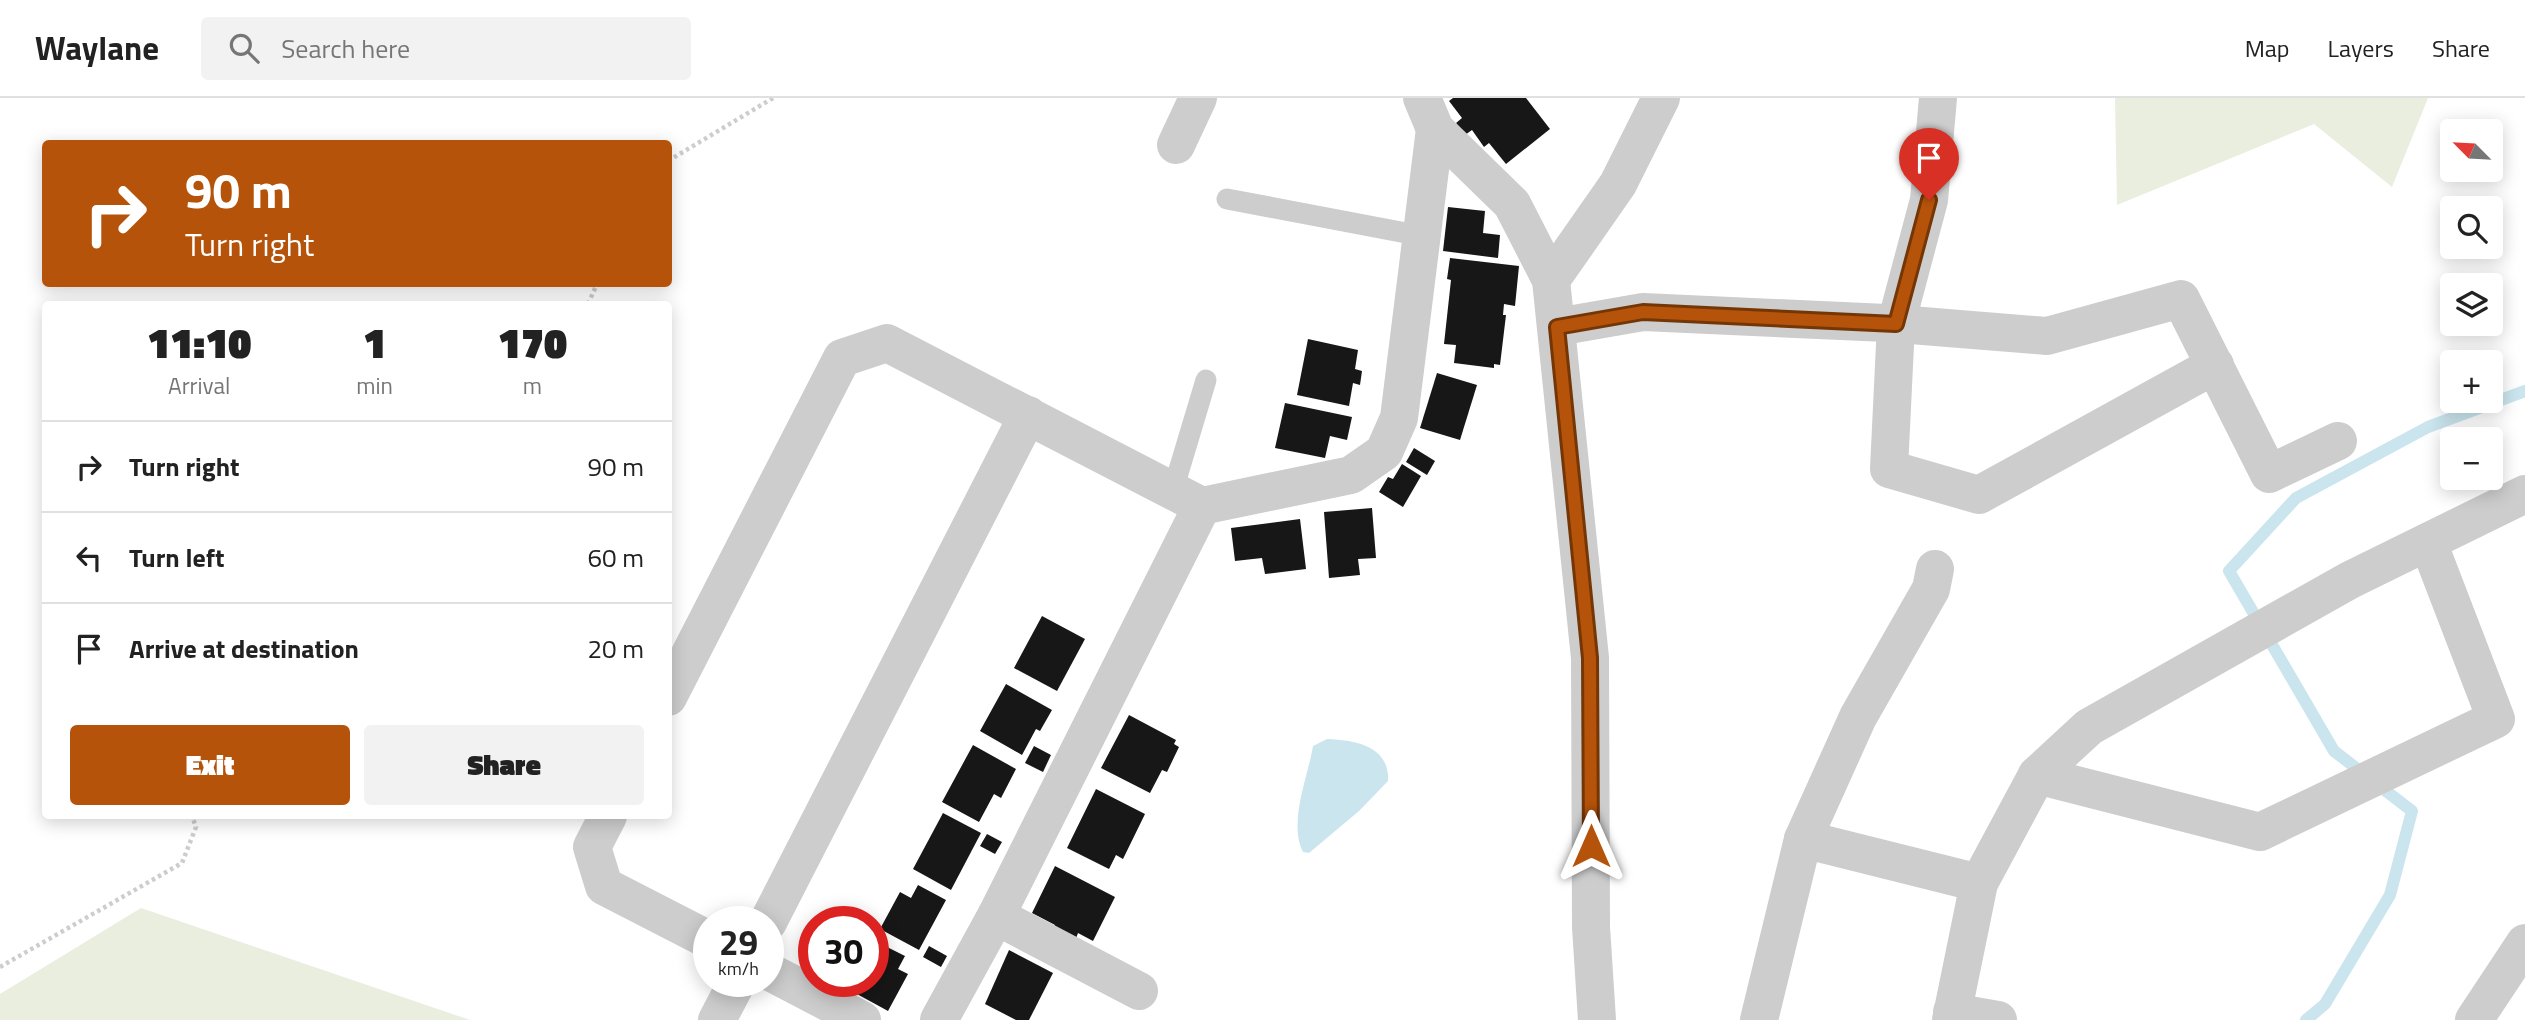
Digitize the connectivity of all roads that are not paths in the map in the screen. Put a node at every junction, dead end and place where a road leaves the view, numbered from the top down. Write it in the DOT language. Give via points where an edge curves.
graph roads {
  1 [pos="1198,98"];
  2 [pos="1661,98"];
  3 [pos="1938,98"];
  4 [pos="1428,113"];
  5 [pos="1176,145"];
  6 [pos="1227,199"];
  7 [pos="1422,236"];
  8 [pos="1551,280"];
  9 [pos="1896,324"];
  10 [pos="1557,327"];
  11 [pos="2215,365"];
  12 [pos="1206,380"];
  13 [pos="1028,415"];
  14 [pos="2338,441"];
  15 [pos="2525,494"];
  16 [pos="1188,498"];
  17 [pos="2428,542"];
  18 [pos="1935,569"];
  19 [pos="672,689"];
  20 [pos="2037,775"];
  21 [pos="606,819"];
  22 [pos="1803,839"];
  23 [pos="1979,883"];
  24 [pos="776,906"];
  25 [pos="996,916"];
  26 [pos="693,932"];
  27 [pos="2525,943"];
  28 [pos="784,979"];
  29 [pos="1139,991"];
  30 [pos="729,997"];
  31 [pos="1951,1016"];
  32 [pos="2485,1016"];
  33 [pos="717,1020"];
  34 [pos="862,1020"];
  35 [pos="939,1020"];
  36 [pos="1597,1020"];
  37 [pos="1759,1020"];
  38 [pos="1998,1020"];
  1 -- 5 [label="street"];
  2 -- 8 [label="street" via="1618,184"];
  3 -- 9 [label="street" via="1929,200"];
  4 -- 7 [label="street"];
  4 -- 8 [label="street" via="1512,204"];
  6 -- 7 [label="lane"];
  7 -- 16 [label="street" via="1399,418 1384,452 1351,475"];
  8 -- 10 [label="street"];
  9 -- 10 [label="street" via="1643,312"];
  9 -- 11 [label="street" via="2047,336 2181,299"];
  9 -- 11 [label="street" via="1889,469 1979,495"];
  10 -- 36 [label="street" via="1590,658 1591,927"];
  11 -- 14 [label="street" via="2269,474"];
  12 -- 16 [label="lane"];
  13 -- 16 [label="street"];
  13 -- 19 [label="street" via="887,343 842,358"];
  13 -- 24 [label="street"];
  15 -- 17 [label="street"];
  16 -- 25 [label="street"];
  17 -- 20 [label="street" via="2350,580 2089,727"];
  17 -- 20 [label="street" via="2496,719 2260,832"];
  18 -- 22 [label="street" via="1931,589 1858,717"];
  20 -- 23 [label="street"];
  21 -- 26 [label="street" via="592,847 604,886"];
  22 -- 23 [label="street"];
  22 -- 37 [label="street"];
  23 -- 31 [label="street"];
  25 -- 29 [label="street"];
  25 -- 35 [label="street"];
  27 -- 32 [label="street"];
  28 -- 34 [label="street"];
  30 -- 33 [label="street"];
  31 -- 38 [label="street"];
}
